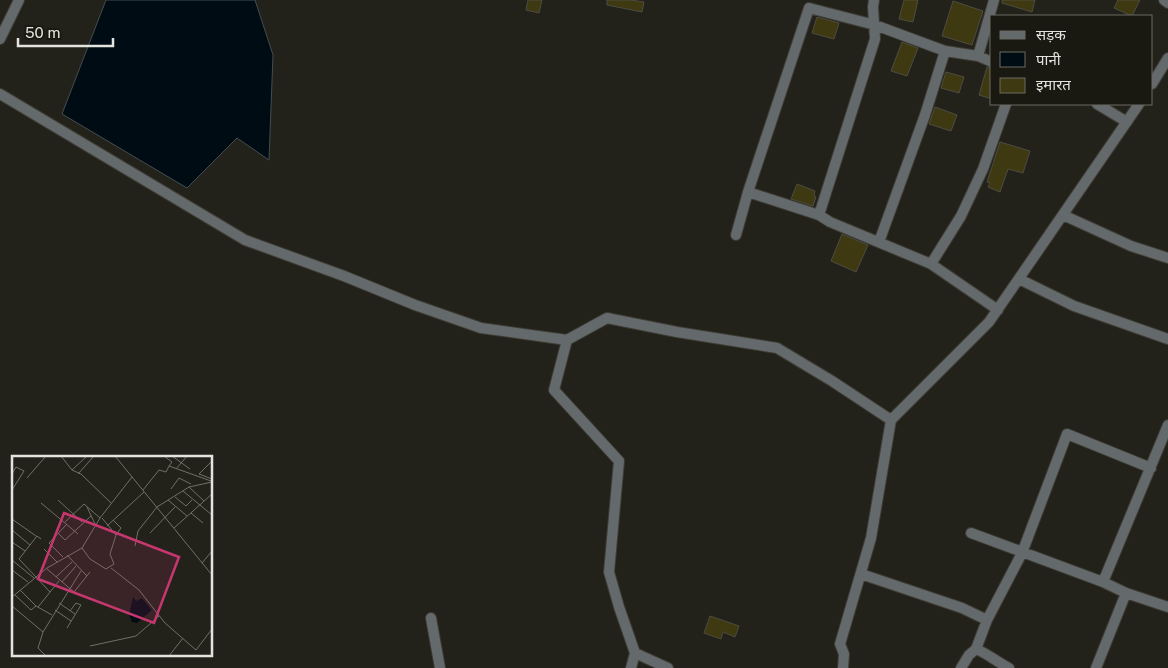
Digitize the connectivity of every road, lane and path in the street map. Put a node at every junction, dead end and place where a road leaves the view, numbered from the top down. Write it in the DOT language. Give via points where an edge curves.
graph roads {
  1 [pos="20,0"];
  2 [pos="874,0"];
  3 [pos="994,0"];
  4 [pos="1164,0"];
  5 [pos="1168,2"];
  6 [pos="875,25"];
  7 [pos="0,39"];
  8 [pos="944,51"];
  9 [pos="978,56"];
  10 [pos="1168,58"];
  11 [pos="990,61"];
  12 [pos="1153,82"];
  13 [pos="0,94"];
  14 [pos="1006,105"];
  15 [pos="1099,105"];
  16 [pos="1138,105"];
  17 [pos="1127,122"];
  18 [pos="748,192"];
  19 [pos="819,215"];
  20 [pos="1063,215"];
  21 [pos="736,235"];
  22 [pos="879,242"];
  23 [pos="1168,258"];
  24 [pos="931,264"];
  25 [pos="1019,279"];
  26 [pos="998,310"];
  27 [pos="1168,339"];
  28 [pos="567,340"];
  29 [pos="891,420"];
  30 [pos="1168,425"];
  31 [pos="1151,468"];
  32 [pos="971,533"];
  33 [pos="1022,553"];
  34 [pos="861,574"];
  35 [pos="1103,582"];
  36 [pos="1126,593"];
  37 [pos="1168,607"];
  38 [pos="431,618"];
  39 [pos="986,620"];
  40 [pos="976,649"];
  41 [pos="635,653"];
  42 [pos="844,667"];
  43 [pos="440,668"];
  44 [pos="631,668"];
  45 [pos="668,668"];
  46 [pos="961,668"];
  47 [pos="1009,668"];
  48 [pos="1096,668"];
  1 -- 7 [label="street"];
  2 -- 6 [label="street"];
  3 -- 9 [label="street"];
  4 -- 5 [label="street"];
  6 -- 8 [label="street"];
  6 -- 18 [label="street" via="809,8"];
  6 -- 19 [label="street" via="875,39"];
  8 -- 9 [label="street"];
  8 -- 22 [label="street" via="925,115"];
  9 -- 11 [label="street"];
  10 -- 12 [label="street"];
  13 -- 28 [label="street" via="245,240 481,328"];
  14 -- 24 [label="street" via="983,169 961,216"];
  15 -- 17 [label="street"];
  16 -- 17 [label="street"];
  17 -- 20 [label="street"];
  18 -- 19 [label="street"];
  18 -- 21 [label="street"];
  19 -- 22 [label="street"];
  20 -- 23 [label="street" via="1131,246"];
  20 -- 25 [label="street"];
  22 -- 24 [label="street"];
  24 -- 26 [label="street"];
  25 -- 26 [label="street"];
  25 -- 27 [label="street" via="1074,306"];
  26 -- 29 [label="street"];
  28 -- 29 [label="street" via="607,318 777,348"];
  28 -- 41 [label="street" via="554,390 619,461 609,572"];
  29 -- 34 [label="street" via="871,538"];
  30 -- 31 [label="street"];
  31 -- 33 [label="street" via="1068,434"];
  31 -- 35 [label="street"];
  32 -- 33 [label="street"];
  33 -- 35 [label="street"];
  33 -- 39 [label="street"];
  34 -- 39 [label="street" via="962,608"];
  34 -- 42 [label="street" via="840,644"];
  35 -- 36 [label="street"];
  36 -- 37 [label="street"];
  36 -- 48 [label="street"];
  38 -- 43 [label="street"];
  39 -- 40 [label="street"];
  40 -- 46 [label="street"];
  40 -- 47 [label="street"];
  41 -- 44 [label="street"];
  41 -- 45 [label="street"];
}
